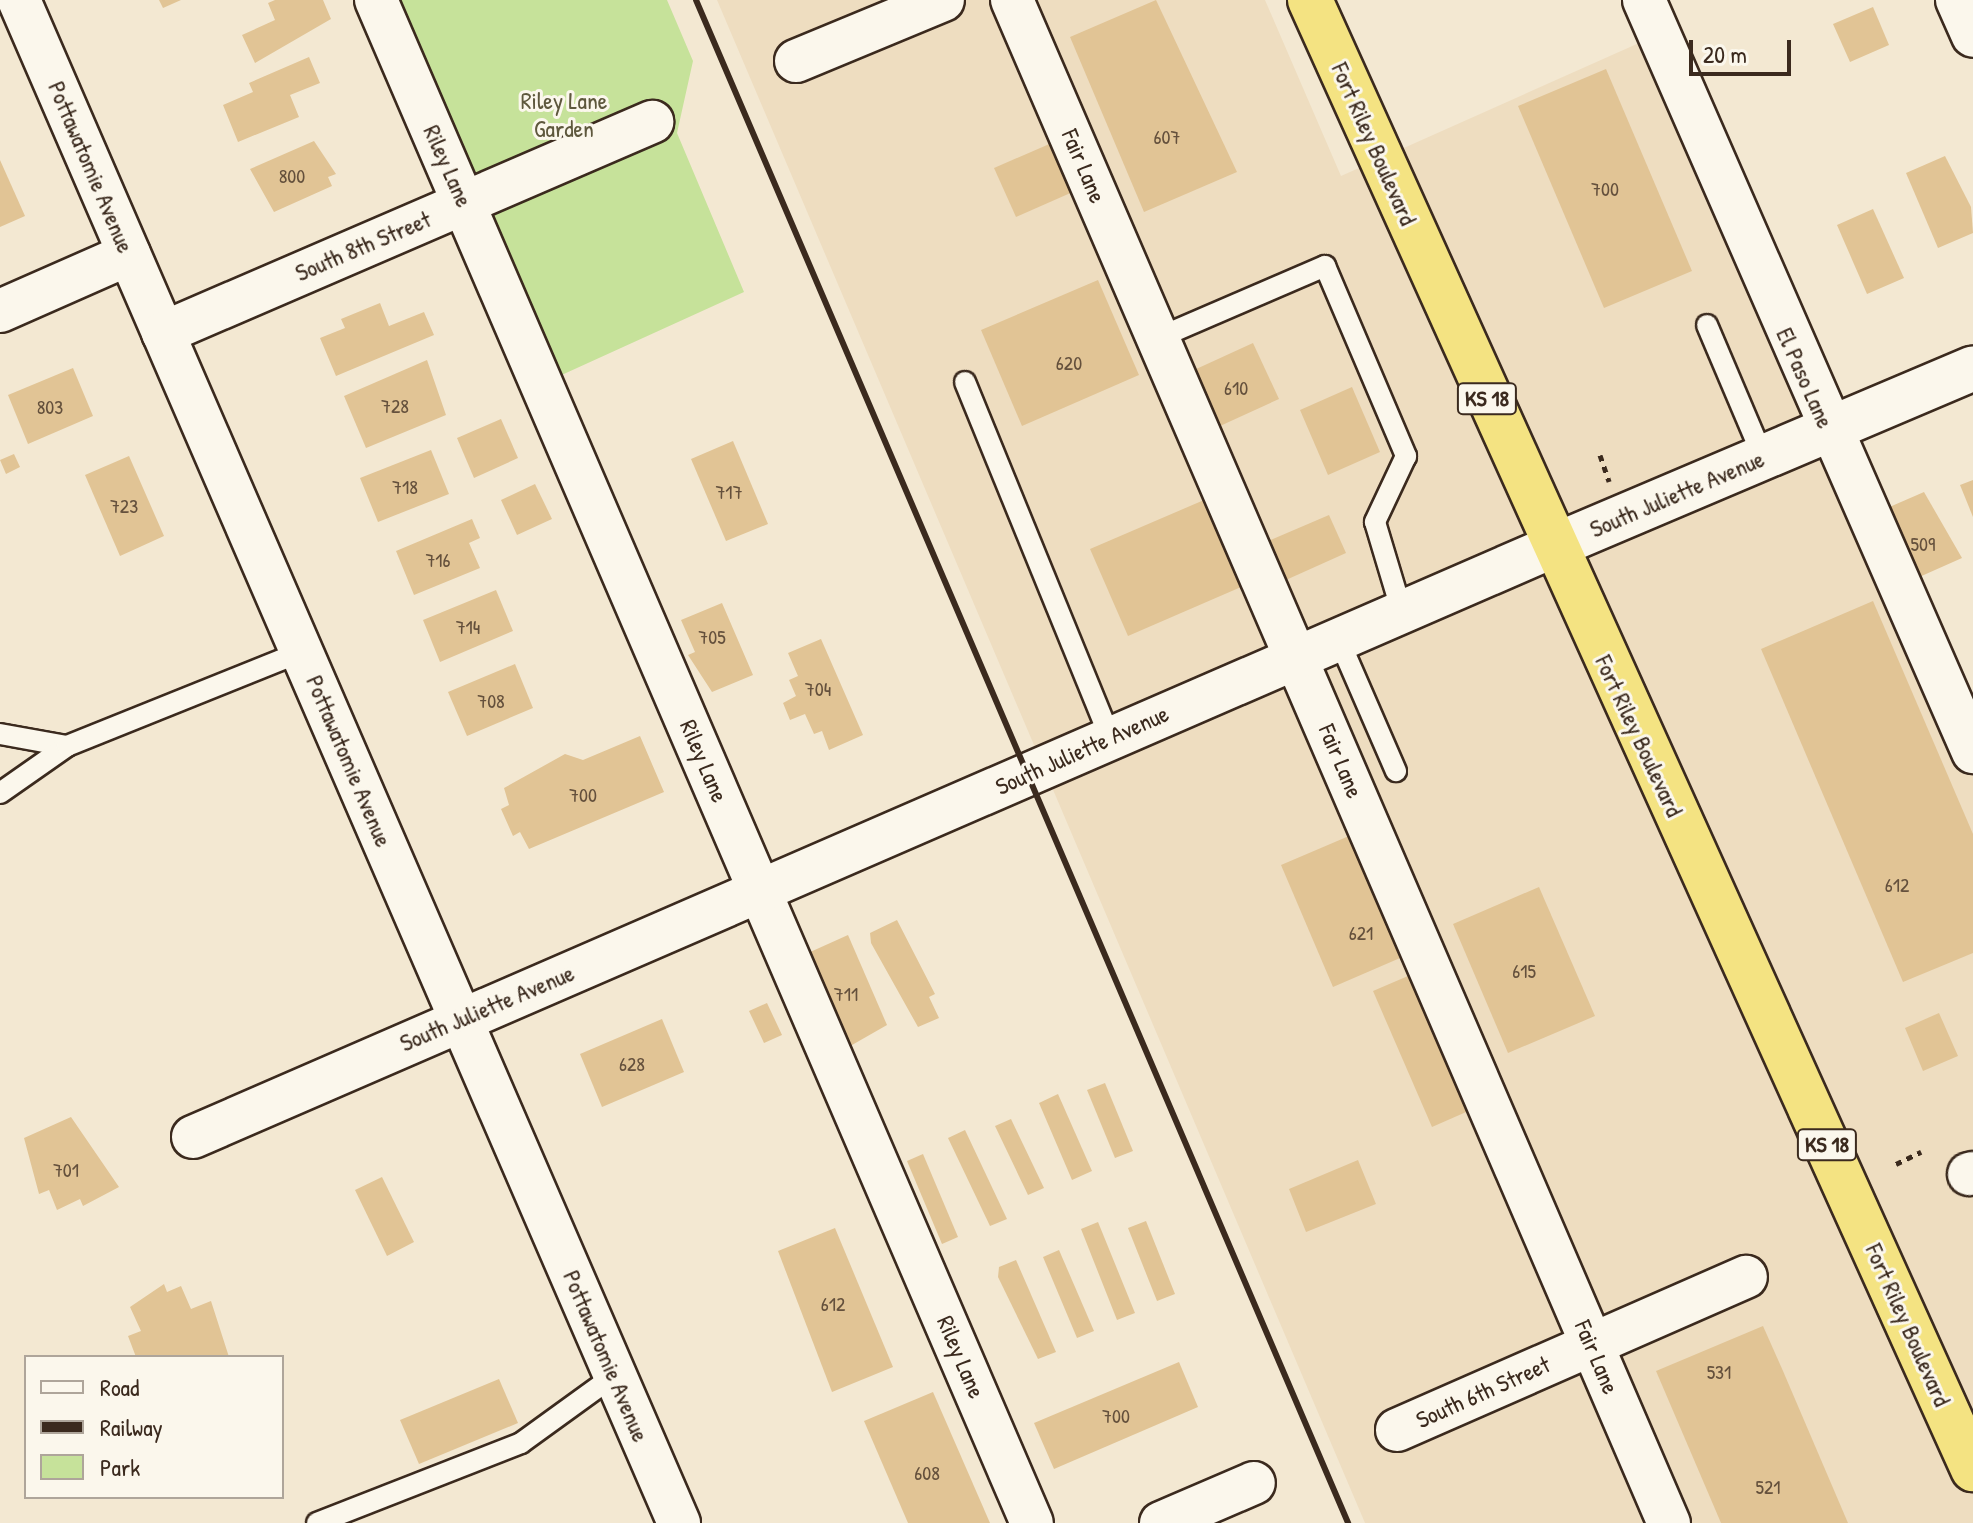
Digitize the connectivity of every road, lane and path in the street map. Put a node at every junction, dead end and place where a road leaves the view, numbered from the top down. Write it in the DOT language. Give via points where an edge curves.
graph roads {
  1 [pos="19,0"];
  2 [pos="376,0"];
  3 [pos="943,0"];
  4 [pos="1012,0"];
  5 [pos="1310,0"];
  6 [pos="1644,0"];
  7 [pos="1957,0"];
  8 [pos="1973,36"];
  9 [pos="796,61"];
  10 [pos="652,122"];
  11 [pos="464,203"];
  12 [pos="129,254"];
  13 [pos="0,311"];
  14 [pos="1707,325"];
  15 [pos="163,333"];
  16 [pos="1158,338"];
  17 [pos="1973,368"];
  18 [pos="965,382"];
  19 [pos="1828,430"];
  20 [pos="1600,455"];
  21 [pos="1763,457"];
  22 [pos="1610,485"];
  23 [pos="1552,547"];
  24 [pos="1402,612"];
  25 [pos="1339,640"];
  26 [pos="301,652"];
  27 [pos="1296,658"];
  28 [pos="0,734"];
  29 [pos="1110,737"];
  30 [pos="67,746"];
  31 [pos="1973,752"];
  32 [pos="1396,771"];
  33 [pos="0,793"];
  34 [pos="760,891"];
  35 [pos="460,1019"];
  36 [pos="193,1137"];
  37 [pos="1921,1152"];
  38 [pos="1896,1164"];
  39 [pos="1746,1277"];
  40 [pos="1592,1344"];
  41 [pos="615,1375"];
  42 [pos="1397,1430"];
  43 [pos="1973,1469"];
  44 [pos="1254,1483"];
  45 [pos="317,1523"];
  46 [pos="679,1523"];
  47 [pos="1032,1523"];
  48 [pos="1161,1523"];
  49 [pos="1669,1523"];
  1 -- 12 [label="street, Pottawatomie Avenue"];
  2 -- 11 [label="street, Riley Lane"];
  3 -- 9 [label="street"];
  4 -- 16 [label="street, Fair Lane"];
  5 -- 23 [label="highway, Fort Riley Boulevard / KS 18"];
  6 -- 19 [label="street, El Paso Lane"];
  7 -- 8 [label="street"];
  10 -- 11 [label="street, South 8th Street"];
  11 -- 15 [label="street, South 8th Street"];
  11 -- 34 [label="street, Riley Lane"];
  12 -- 13 [label="street"];
  12 -- 15 [label="street, Pottawatomie Avenue"];
  14 -- 21 [label="lane"];
  15 -- 26 [label="street, Pottawatomie Avenue"];
  16 -- 24 [label="lane" via="1325,266 1406,456 1375,522"];
  16 -- 27 [label="street, Fair Lane"];
  17 -- 19 [label="street, South Juliette Avenue"];
  18 -- 29 [label="lane"];
  19 -- 21 [label="street, South Juliette Avenue"];
  19 -- 31 [label="street, El Paso Lane"];
  20 -- 22 [label="path"];
  21 -- 23 [label="street, South Juliette Avenue"];
  23 -- 24 [label="street, South Juliette Avenue"];
  23 -- 43 [label="highway, Fort Riley Boulevard / KS 18"];
  24 -- 25 [label="street, South Juliette Avenue"];
  25 -- 27 [label="street, South Juliette Avenue"];
  25 -- 32 [label="lane"];
  26 -- 30 [label="lane"];
  26 -- 35 [label="street, Pottawatomie Avenue"];
  27 -- 29 [label="street, South Juliette Avenue"];
  27 -- 40 [label="street, Fair Lane"];
  28 -- 30 [label="lane"];
  29 -- 34 [label="street, South Juliette Avenue"];
  30 -- 33 [label="lane"];
  34 -- 35 [label="street, South Juliette Avenue"];
  34 -- 47 [label="street, Riley Lane"];
  35 -- 36 [label="street, South Juliette Avenue"];
  35 -- 41 [label="street, Pottawatomie Avenue"];
  37 -- 38 [label="path"];
  39 -- 40 [label="street, South 6th Street"];
  40 -- 42 [label="street, South 6th Street"];
  40 -- 49 [label="street, Fair Lane"];
  41 -- 45 [label="lane" via="521,1443"];
  41 -- 46 [label="street, Pottawatomie Avenue"];
  44 -- 48 [label="street"];
}
